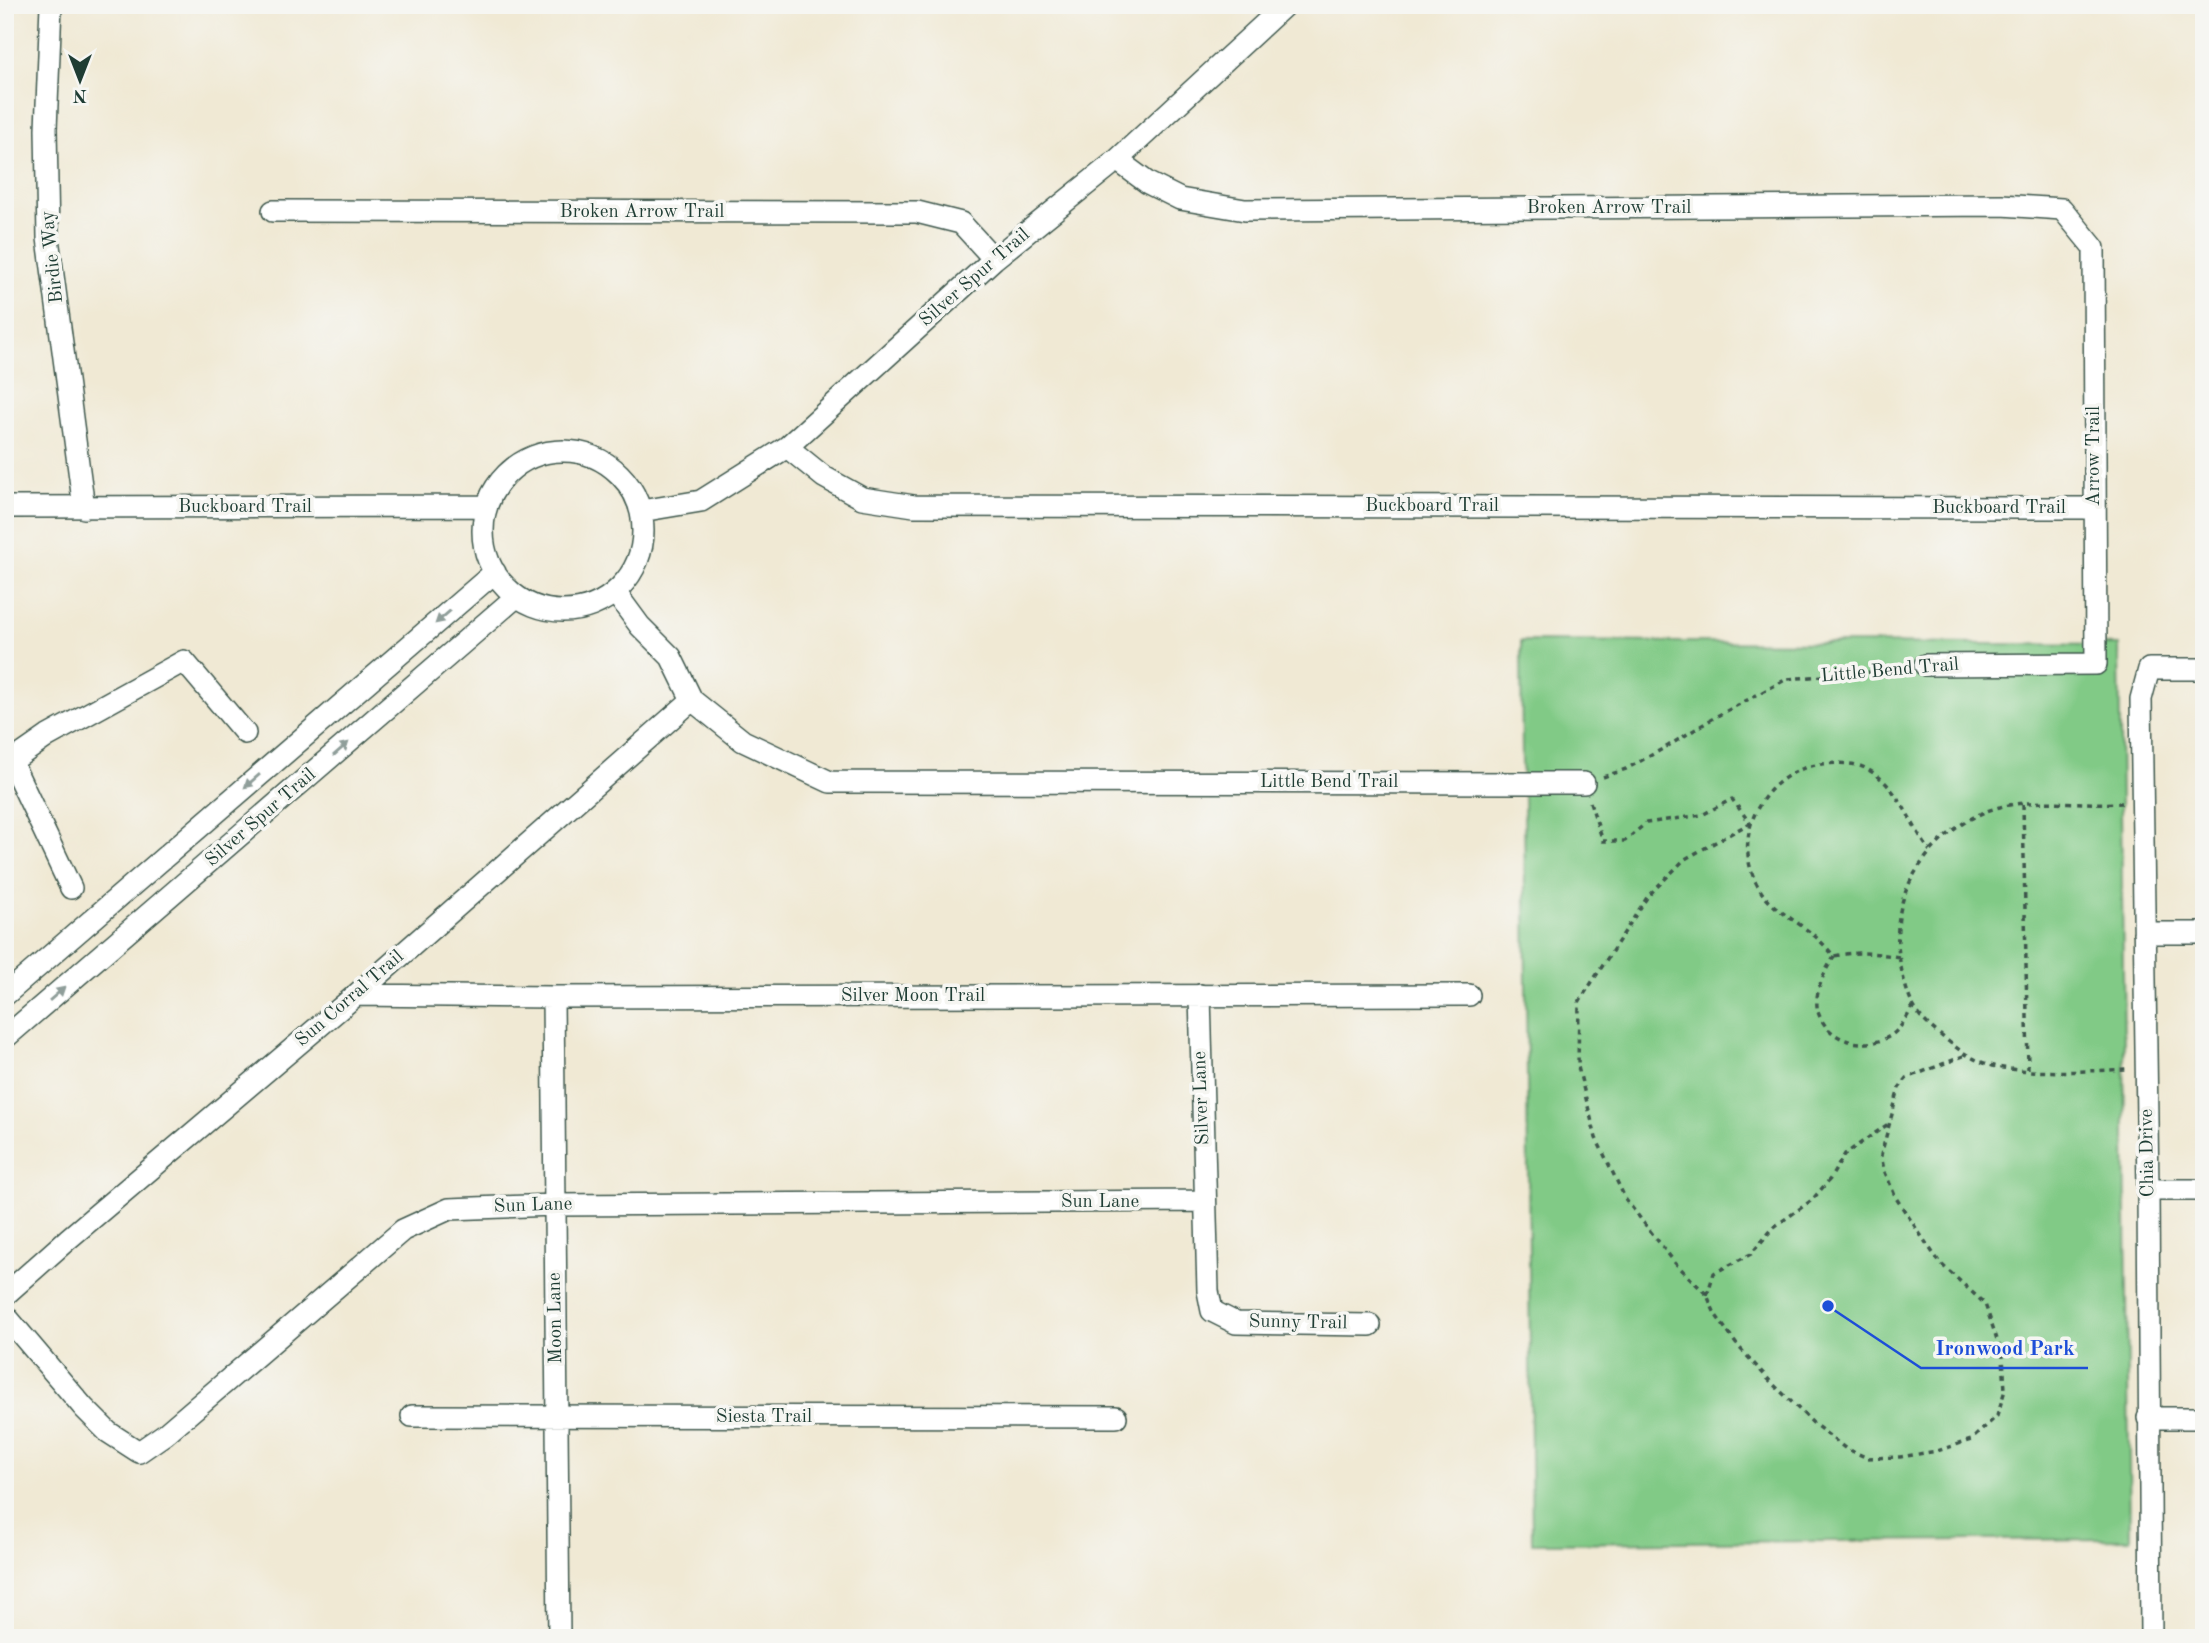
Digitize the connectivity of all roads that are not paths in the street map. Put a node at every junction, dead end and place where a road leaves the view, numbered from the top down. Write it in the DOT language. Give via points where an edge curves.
graph roads {
  1 [pos="51,5"];
  2 [pos="1273,9"];
  3 [pos="1117,160"];
  4 [pos="273,211"];
  5 [pos="2094,248"];
  6 [pos="994,259"];
  7 [pos="787,447"];
  8 [pos="485,506"];
  9 [pos="5,507"];
  10 [pos="84,508"];
  11 [pos="2094,508"];
  12 [pos="641,511"];
  13 [pos="495,572"];
  14 [pos="615,593"];
  15 [pos="516,597"];
  16 [pos="2096,664"];
  17 [pos="1925,665"];
  18 [pos="2204,669"];
  19 [pos="692,700"];
  20 [pos="245,733"];
  21 [pos="8,764"];
  22 [pos="1584,783"];
  23 [pos="71,888"];
  24 [pos="109,905"];
  25 [pos="131,930"];
  26 [pos="2144,933"];
  27 [pos="2204,933"];
  28 [pos="66,943"];
  29 [pos="87,968"];
  30 [pos="5,995"];
  31 [pos="356,995"];
  32 [pos="1199,995"];
  33 [pos="1469,995"];
  34 [pos="553,997"];
  35 [pos="5,1038"];
  36 [pos="2148,1190"];
  37 [pos="2204,1190"];
  38 [pos="1205,1201"];
  39 [pos="554,1205"];
  40 [pos="5,1295"];
  41 [pos="5,1315"];
  42 [pos="1370,1325"];
  43 [pos="412,1416"];
  44 [pos="558,1418"];
  45 [pos="1116,1418"];
  46 [pos="2148,1418"];
  47 [pos="2204,1418"];
  48 [pos="559,1638"];
  49 [pos="2151,1638"];
  1 -- 10 [label="street, Birdie Way" via="48,238"];
  2 -- 3 [label="street, Silver Spur Trail"];
  3 -- 5 [label="street, Broken Arrow Trail" via="1181,199 1245,210 2002,205 2062,209"];
  3 -- 6 [label="street, Silver Spur Trail"];
  4 -- 6 [label="street, Broken Arrow Trail" via="916,212 961,223"];
  5 -- 11 [label="street, Arrow Trail"];
  6 -- 7 [label="street, Silver Spur Trail"];
  7 -- 11 [label="street, Buckboard Trail" via="824,477 862,498 914,506"];
  7 -- 12 [label="street, Silver Spur Trail" via="701,500"];
  8 -- 10 [label="street, Buckboard Trail"];
  8 -- 12 [label="street" via="503,476 531,456 565,450 599,458 626,480"];
  8 -- 13 [label="street" via="483,545"];
  9 -- 10 [label="street, Buckboard Trail"];
  11 -- 16 [label="street, Arrow Trail"];
  12 -- 14 [label="street" via="643,541 634,569"];
  13 -- 15 [label="street"];
  13 -- 24 [label="street, Silver Spur Trail, one-way"];
  14 -- 15 [label="street" via="576,610 534,606"];
  14 -- 19 [label="street, Little Bend Trail" via="671,657"];
  25 -- 15 [label="street, Silver Spur Trail, one-way"];
  16 -- 17 [label="street, Little Bend Trail"];
  18 -- 26 [label="street, Chia Drive" via="2149,670 2141,699"];
  19 -- 22 [label="street, Little Bend Trail" via="743,741 830,782"];
  19 -- 31 [label="street, Sun Corral Trail"];
  20 -- 21 [label="street" via="184,661 48,736"];
  21 -- 23 [label="street"];
  24 -- 25 [label="street"];
  24 -- 28 [label="street, Silver Spur Trail"];
  25 -- 29 [label="street, Silver Spur Trail"];
  26 -- 27 [label="street"];
  26 -- 36 [label="street, Chia Drive"];
  28 -- 29 [label="street"];
  28 -- 30 [label="street, Silver Spur Trail"];
  35 -- 29 [label="street, Silver Spur Trail, one-way"];
  31 -- 34 [label="street, Silver Moon Trail"];
  31 -- 40 [label="street, Sun Corral Trail"];
  32 -- 33 [label="street, Silver Moon Trail"];
  32 -- 34 [label="street, Silver Moon Trail"];
  32 -- 38 [label="street, Silver Lane"];
  34 -- 39 [label="street, Moon Lane"];
  36 -- 37 [label="street"];
  36 -- 46 [label="street, Chia Drive"];
  38 -- 39 [label="street, Sun Lane"];
  38 -- 42 [label="street, Sunny Trail" via="1212,1311 1236,1322"];
  39 -- 41 [label="street, Sun Lane" via="449,1209 403,1230 139,1452 108,1432 84,1408"];
  39 -- 44 [label="street, Moon Lane"];
  43 -- 44 [label="street, Siesta Trail"];
  44 -- 45 [label="street, Siesta Trail"];
  44 -- 48 [label="street, Moon Lane"];
  46 -- 47 [label="street"];
  46 -- 49 [label="street, Chia Drive"];
}
